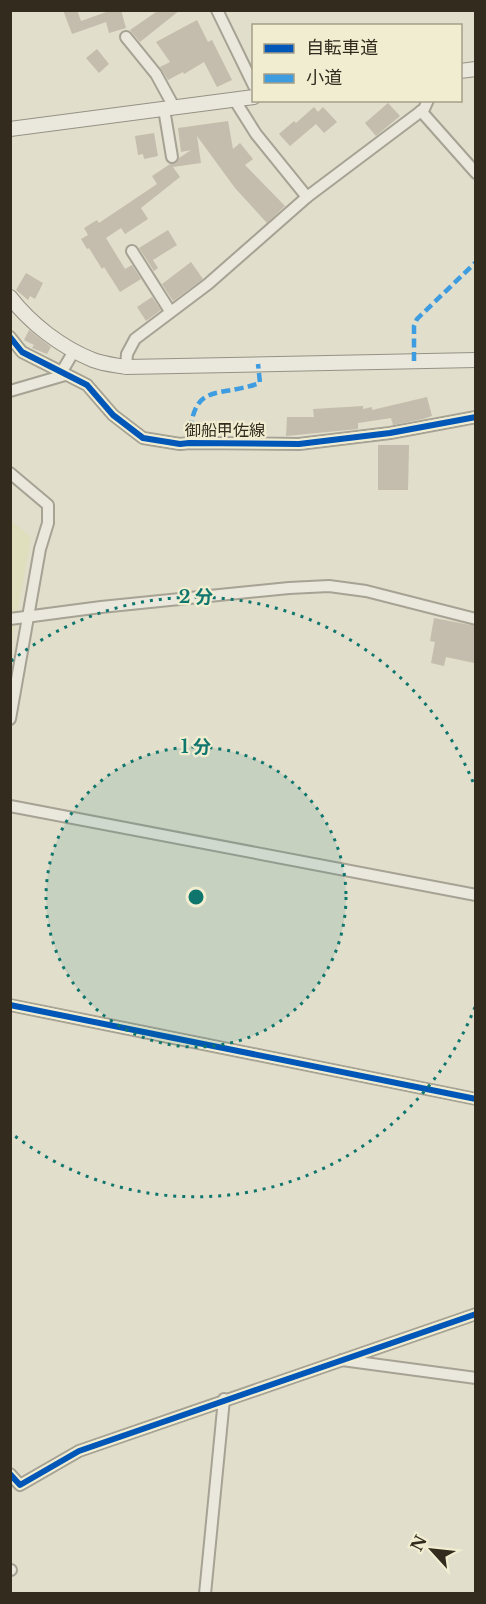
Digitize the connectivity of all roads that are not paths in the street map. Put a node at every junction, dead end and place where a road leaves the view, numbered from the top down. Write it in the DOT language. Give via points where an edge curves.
graph roads {
  1 [pos="217,10"];
  2 [pos="126,38"];
  3 [pos="252,82"];
  4 [pos="252,97"];
  5 [pos="234,99"];
  6 [pos="427,102"];
  7 [pos="169,108"];
  8 [pos="421,111"];
  9 [pos="10,129"];
  10 [pos="172,157"];
  11 [pos="476,173"];
  12 [pos="307,197"];
  13 [pos="132,251"];
  14 [pos="10,297"];
  15 [pos="171,311"];
  16 [pos="10,337"];
  17 [pos="74,351"];
  18 [pos="476,360"];
  19 [pos="126,367"];
  20 [pos="63,374"];
  21 [pos="10,391"];
  22 [pos="476,417"];
  23 [pos="10,473"];
  24 [pos="28,617"];
  25 [pos="10,619"];
  26 [pos="476,620"];
  27 [pos="10,718"];
  28 [pos="10,806"];
  29 [pos="476,895"];
  30 [pos="10,1005"];
  31 [pos="476,1099"];
  32 [pos="476,1314"];
  33 [pos="339,1360"];
  34 [pos="476,1378"];
  35 [pos="224,1399"];
  36 [pos="10,1474"];
  37 [pos="206,1593"];
  1 -- 3 [label="street"];
  2 -- 7 [label="street" via="156,74"];
  4 -- 5 [label="main road"];
  5 -- 7 [label="main road"];
  5 -- 12 [label="street" via="256,134"];
  6 -- 8 [label="street"];
  7 -- 9 [label="main road"];
  7 -- 10 [label="street"];
  8 -- 11 [label="street"];
  8 -- 12 [label="street"];
  12 -- 15 [label="street" via="208,284"];
  13 -- 15 [label="street"];
  14 -- 17 [label="main road" via="22,313"];
  15 -- 19 [label="street" via="135,339 127,354"];
  16 -- 20 [label="street, 御船甲佐線" via="21,352"];
  17 -- 19 [label="main road" via="95,361"];
  17 -- 20 [label="street"];
  18 -- 19 [label="main road"];
  20 -- 21 [label="street"];
  20 -- 22 [label="street, 御船甲佐線" via="87,385 142,438 180,444 299,444"];
  23 -- 24 [label="street" via="48,505 48,523"];
  24 -- 25 [label="street"];
  24 -- 26 [label="street" via="329,586 366,591"];
  24 -- 27 [label="street"];
  28 -- 29 [label="street"];
  30 -- 31 [label="street"];
  32 -- 33 [label="street"];
  33 -- 34 [label="street"];
  33 -- 35 [label="street"];
  35 -- 36 [label="street" via="79,1451 20,1485"];
  35 -- 37 [label="street"];
}
